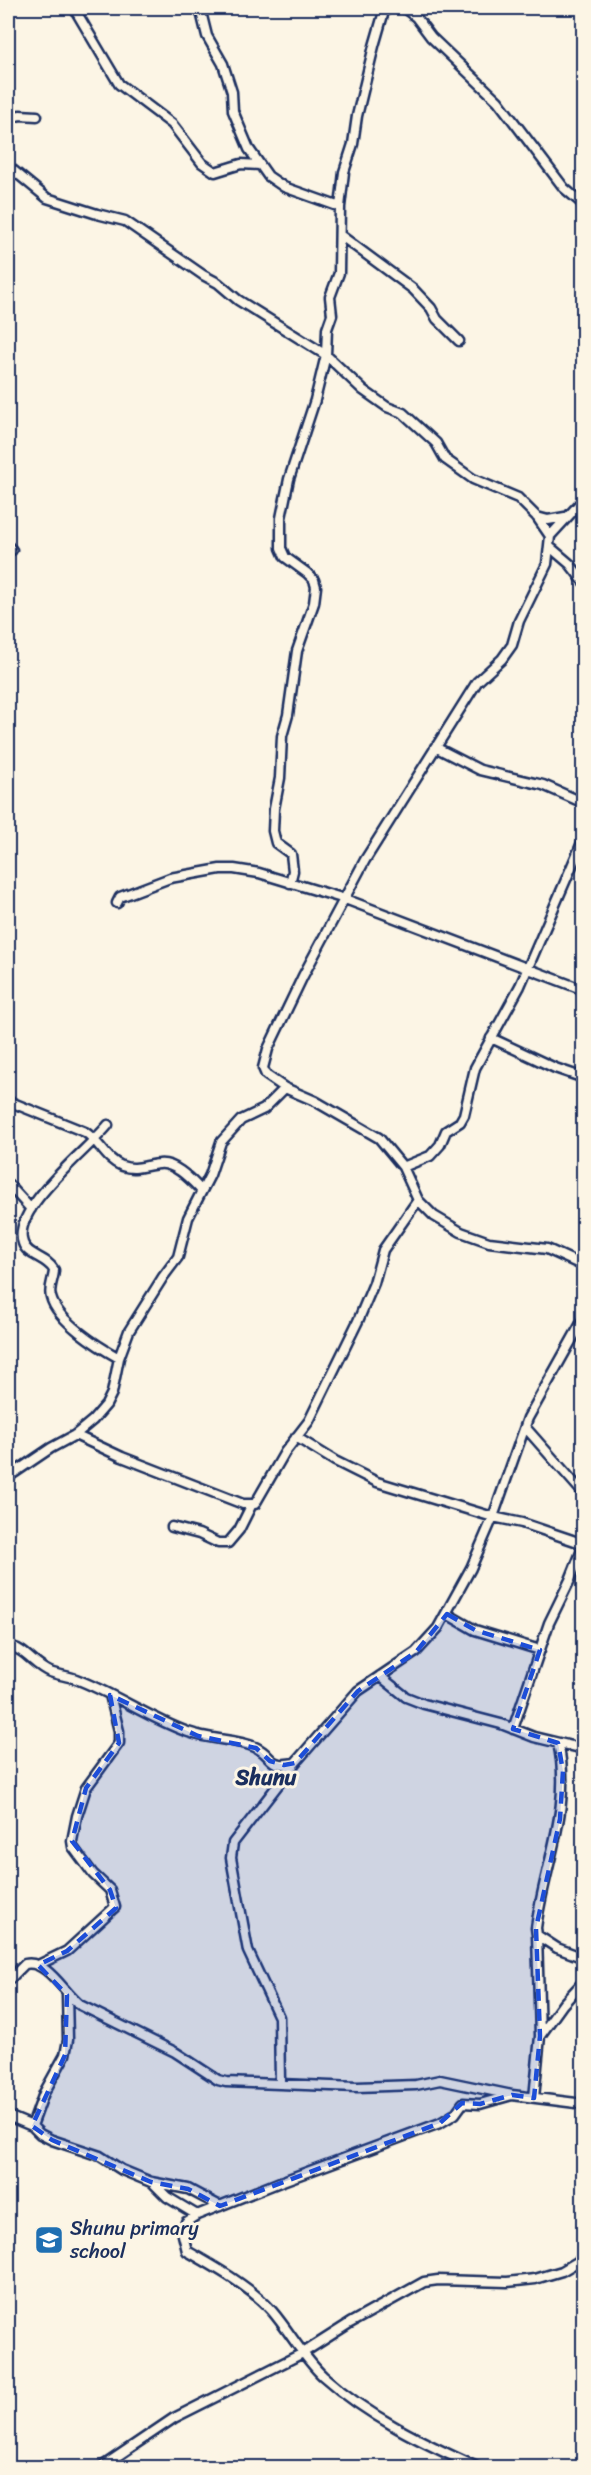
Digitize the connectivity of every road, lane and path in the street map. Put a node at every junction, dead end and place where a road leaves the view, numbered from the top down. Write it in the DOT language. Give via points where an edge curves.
graph roads {
  1 [pos="75,8"];
  2 [pos="200,8"];
  3 [pos="386,8"];
  4 [pos="404,8"];
  5 [pos="37,116"];
  6 [pos="8,119"];
  7 [pos="260,165"];
  8 [pos="8,166"];
  9 [pos="584,205"];
  10 [pos="340,207"];
  11 [pos="340,235"];
  12 [pos="459,341"];
  13 [pos="326,355"];
  14 [pos="584,499"];
  15 [pos="537,517"];
  16 [pos="566,517"];
  17 [pos="550,536"];
  18 [pos="550,548"];
  19 [pos="584,582"];
  20 [pos="435,747"];
  21 [pos="584,803"];
  22 [pos="584,838"];
  23 [pos="290,883"];
  24 [pos="345,898"];
  25 [pos="117,903"];
  26 [pos="528,968"];
  27 [pos="584,990"];
  28 [pos="491,1038"];
  29 [pos="584,1078"];
  30 [pos="285,1088"];
  31 [pos="8,1101"];
  32 [pos="108,1125"];
  33 [pos="95,1139"];
  34 [pos="403,1167"];
  35 [pos="8,1184"];
  36 [pos="201,1190"];
  37 [pos="418,1200"];
  38 [pos="31,1209"];
  39 [pos="584,1266"];
  40 [pos="584,1318"];
  41 [pos="120,1358"];
  42 [pos="525,1427"];
  43 [pos="75,1435"];
  44 [pos="296,1437"];
  45 [pos="8,1477"];
  46 [pos="584,1494"];
  47 [pos="251,1506"];
  48 [pos="493,1517"];
  49 [pos="172,1527"];
  50 [pos="584,1545"];
  51 [pos="447,1614"];
  52 [pos="8,1646"];
  53 [pos="540,1650"];
  54 [pos="380,1676"];
  55 [pos="110,1695"];
  56 [pos="513,1729"];
  57 [pos="558,1743"];
  58 [pos="584,1749"];
  59 [pos="295,1763"];
  60 [pos="537,1935"];
  61 [pos="584,1958"];
  62 [pos="38,1965"];
  63 [pos="8,1980"];
  64 [pos="584,1982"];
  65 [pos="67,1995"];
  66 [pos="540,2036"];
  67 [pos="280,2082"];
  68 [pos="512,2095"];
  69 [pos="534,2098"];
  70 [pos="584,2104"];
  71 [pos="8,2116"];
  72 [pos="32,2126"];
  73 [pos="151,2182"];
  74 [pos="220,2206"];
  75 [pos="197,2216"];
  76 [pos="584,2258"];
  77 [pos="303,2353"];
  78 [pos="100,2468"];
  79 [pos="479,2468"];
  1 -- 7 [label="street" via="119,84 172,124 202,163 215,172 241,164"];
  2 -- 7 [label="street" via="207,36 223,64 232,92 233,111"];
  3 -- 10 [label="street" via="344,172"];
  4 -- 9 [label="street" via="498,101 564,188"];
  5 -- 6 [label="street"];
  7 -- 10 [label="street" via="284,187"];
  8 -- 13 [label="street" via="47,198 124,221"];
  10 -- 11 [label="street"];
  11 -- 12 [label="street" via="413,289"];
  11 -- 13 [label="street" via="339,273 330,297 332,315"];
  13 -- 15 [label="street" via="363,390 403,413 436,443 445,459 473,479 518,498"];
  13 -- 23 [label="street" via="281,518 281,548 285,557 307,573 316,587 297,651 274,809 276,843 291,854"];
  14 -- 16 [label="street"];
  15 -- 16 [label="street"];
  15 -- 17 [label="street"];
  16 -- 17 [label="street"];
  17 -- 18 [label="street"];
  18 -- 19 [label="street"];
  18 -- 20 [label="street" via="547,564 519,621 512,645 477,682"];
  20 -- 21 [label="street" via="480,770 543,785"];
  20 -- 24 [label="street"];
  22 -- 26 [label="street"];
  23 -- 24 [label="street"];
  23 -- 25 [label="street" via="260,873 220,869 170,878 120,897"];
  24 -- 26 [label="street"];
  24 -- 30 [label="street" via="263,1061 266,1075"];
  26 -- 27 [label="street"];
  26 -- 28 [label="street"];
  28 -- 29 [label="street"];
  28 -- 34 [label="street" via="475,1068 464,1115 446,1131 430,1156"];
  30 -- 34 [label="street" via="367,1130 389,1147"];
  30 -- 36 [label="street" via="264,1109 230,1130"];
  31 -- 33 [label="street"];
  32 -- 33 [label="street"];
  33 -- 36 [label="street" via="119,1165 139,1169 168,1165"];
  33 -- 38 [label="street" via="65,1167"];
  34 -- 37 [label="street"];
  35 -- 38 [label="street"];
  36 -- 41 [label="street" via="188,1218 178,1257 133,1324"];
  37 -- 39 [label="street" via="434,1216 461,1232 495,1243 548,1249"];
  37 -- 44 [label="street" via="388,1241 370,1293 324,1394"];
  38 -- 41 [label="street" via="22,1239 25,1248 48,1261 54,1270 51,1300 87,1340"];
  40 -- 42 [label="street"];
  41 -- 43 [label="street" via="109,1400"];
  42 -- 46 [label="street"];
  42 -- 48 [label="street"];
  43 -- 45 [label="street"];
  43 -- 47 [label="street"];
  44 -- 47 [label="street"];
  44 -- 48 [label="street" via="377,1482"];
  47 -- 49 [label="street" via="228,1543"];
  48 -- 50 [label="street"];
  48 -- 51 [label="street"];
  50 -- 53 [label="street"];
  51 -- 53 [label="street" via="475,1630"];
  51 -- 54 [label="street" via="429,1640"];
  52 -- 55 [label="street" via="17,1648 48,1671"];
  53 -- 56 [label="street"];
  54 -- 56 [label="street" via="406,1697"];
  54 -- 59 [label="street" via="358,1691"];
  55 -- 59 [label="street" via="192,1733 256,1748 279,1765"];
  55 -- 62 [label="street" via="119,1743 86,1788 72,1841 73,1848 110,1890 115,1907 67,1951"];
  56 -- 57 [label="street"];
  57 -- 58 [label="street"];
  57 -- 60 [label="street" via="562,1797 555,1844 538,1909"];
  59 -- 67 [label="street" via="236,1837 231,1858 248,1951 279,2017"];
  60 -- 61 [label="street"];
  60 -- 66 [label="street"];
  62 -- 63 [label="street" via="25,1964"];
  62 -- 65 [label="street" via="56,1979"];
  64 -- 66 [label="street" via="562,2004"];
  65 -- 67 [label="street" via="175,2052 218,2080 236,2084"];
  65 -- 72 [label="street" via="65,2055 44,2093"];
  66 -- 69 [label="street"];
  67 -- 68 [label="street" via="357,2086 416,2085 440,2080"];
  68 -- 69 [label="street"];
  68 -- 74 [label="street" via="480,2104 463,2103 455,2114 440,2123"];
  69 -- 70 [label="street"];
  71 -- 72 [label="street"];
  72 -- 73 [label="street" via="52,2140 100,2157"];
  73 -- 74 [label="street" via="188,2189"];
  73 -- 75 [label="street"];
  74 -- 75 [label="street"];
  75 -- 77 [label="street" via="186,2222 183,2235 187,2251 263,2302"];
  76 -- 77 [label="street" via="536,2279 424,2282"];
  77 -- 78 [label="street" via="174,2418"];
  77 -- 79 [label="street" via="323,2376 391,2426"];
}
